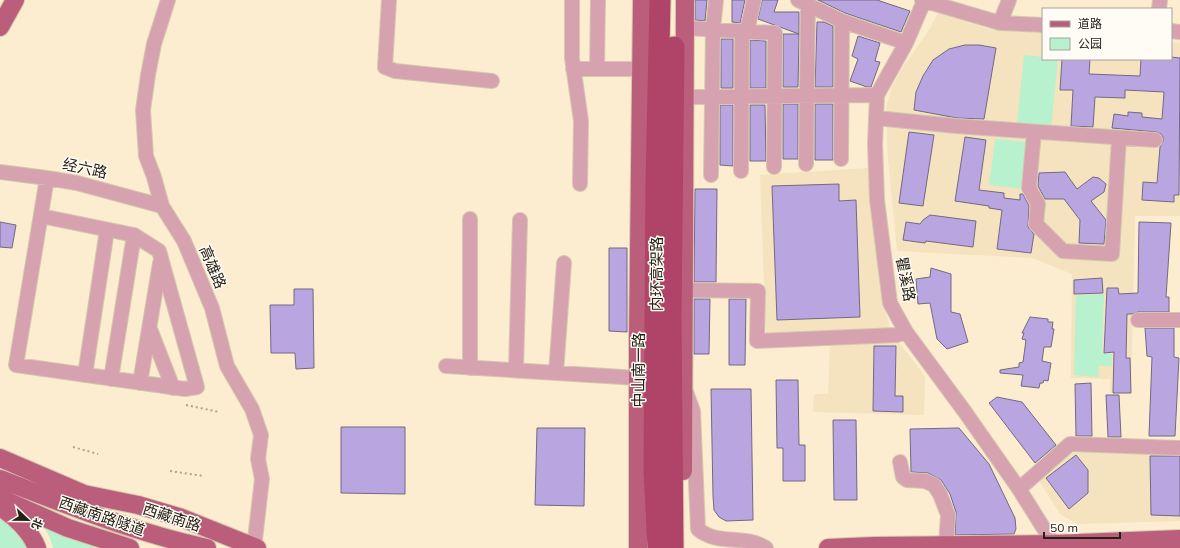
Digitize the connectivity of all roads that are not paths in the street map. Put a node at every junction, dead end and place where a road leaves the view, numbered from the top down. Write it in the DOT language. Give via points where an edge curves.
graph roads {
  1 [pos="15,0"];
  2 [pos="168,0"];
  3 [pos="389,0"];
  4 [pos="572,0"];
  5 [pos="598,0"];
  6 [pos="642,0"];
  7 [pos="660,0"];
  8 [pos="674,0"];
  9 [pos="685,0"];
  10 [pos="716,0"];
  11 [pos="754,0"];
  12 [pos="923,0"];
  13 [pos="1009,0"];
  14 [pos="803,2"];
  15 [pos="963,6"];
  16 [pos="842,21"];
  17 [pos="1000,23"];
  18 [pos="1042,25"];
  19 [pos="0,27"];
  20 [pos="685,28"];
  21 [pos="713,29"];
  22 [pos="744,31"];
  23 [pos="906,43"];
  24 [pos="573,69"];
  25 [pos="597,69"];
  26 [pos="641,69"];
  27 [pos="492,81"];
  28 [pos="877,95"];
  29 [pos="774,96"];
  30 [pos="807,96"];
  31 [pos="842,96"];
  32 [pos="685,97"];
  33 [pos="712,97"];
  34 [pos="741,97"];
  35 [pos="876,118"];
  36 [pos="1034,132"];
  37 [pos="1119,138"];
  38 [pos="1155,140"];
  39 [pos="841,159"];
  40 [pos="806,164"];
  41 [pos="774,168"];
  42 [pos="740,171"];
  43 [pos="0,172"];
  44 [pos="711,175"];
  45 [pos="47,178"];
  46 [pos="580,184"];
  47 [pos="162,206"];
  48 [pos="41,216"];
  49 [pos="470,219"];
  50 [pos="520,220"];
  51 [pos="107,230"];
  52 [pos="134,235"];
  53 [pos="161,259"];
  54 [pos="564,263"];
  55 [pos="684,290"];
  56 [pos="1180,308"];
  57 [pos="1138,320"];
  58 [pos="1180,320"];
  59 [pos="1180,326"];
  60 [pos="149,328"];
  61 [pos="906,332"];
  62 [pos="446,366"];
  63 [pos="470,368"];
  64 [pos="516,370"];
  65 [pos="556,373"];
  66 [pos="85,375"];
  67 [pos="638,378"];
  68 [pos="111,379"];
  69 [pos="140,383"];
  70 [pos="683,386"];
  71 [pos="173,388"];
  72 [pos="1180,448"];
  73 [pos="0,458"];
  74 [pos="900,462"];
  75 [pos="0,478"];
  76 [pos="1019,489"];
  77 [pos="84,494"];
  78 [pos="0,498"];
  79 [pos="0,507"];
  80 [pos="1180,539"];
  81 [pos="946,545"];
  82 [pos="1055,546"];
  83 [pos="37,548"];
  84 [pos="130,548"];
  85 [pos="207,548"];
  86 [pos="213,548"];
  87 [pos="255,548"];
  88 [pos="638,548"];
  89 [pos="658,548"];
  90 [pos="673,548"];
  91 [pos="682,548"];
  92 [pos="766,548"];
  93 [pos="828,548"];
  1 -- 19 [label="main road"];
  2 -- 47 [label="street, 高雄路" via="154,44 143,110 146,156"];
  3 -- 27 [label="street" via="385,67 395,71"];
  4 -- 24 [label="street"];
  5 -- 25 [label="street"];
  6 -- 26 [label="main road, 中山南一路"];
  7 -- 89 [label="highway, 内环高架路" via="654,470"];
  8 -- 90 [label="highway, 内环高架路" via="671,307"];
  9 -- 20 [label="main road"];
  10 -- 21 [label="street"];
  11 -- 22 [label="street"];
  12 -- 15 [label="street"];
  12 -- 23 [label="street, 瞿溪路"];
  13 -- 17 [label="street"];
  14 -- 16 [label="street"];
  14 -- 30 [label="street"];
  15 -- 17 [label="street"];
  16 -- 23 [label="street"];
  16 -- 31 [label="street"];
  17 -- 18 [label="street"];
  20 -- 21 [label="street"];
  20 -- 32 [label="main road"];
  21 -- 22 [label="street"];
  21 -- 33 [label="street"];
  22 -- 29 [label="street" via="775,33"];
  22 -- 34 [label="street"];
  23 -- 28 [label="street, 瞿溪路"];
  24 -- 25 [label="street"];
  24 -- 46 [label="street" via="581,121"];
  25 -- 26 [label="street"];
  26 -- 67 [label="main road, 中山南一路"];
  28 -- 31 [label="street"];
  28 -- 35 [label="street, 瞿溪路"];
  29 -- 30 [label="street"];
  29 -- 34 [label="street"];
  29 -- 41 [label="street"];
  30 -- 31 [label="street"];
  30 -- 40 [label="street"];
  31 -- 39 [label="street"];
  32 -- 33 [label="street"];
  32 -- 55 [label="main road"];
  33 -- 34 [label="street"];
  33 -- 44 [label="street"];
  34 -- 42 [label="street"];
  35 -- 36 [label="street"];
  35 -- 61 [label="street, 瞿溪路" via="877,200 890,303"];
  36 -- 37 [label="street"];
  36 -- 37 [label="street" via="1029,188 1038,204 1036,224 1063,251 1112,254"];
  37 -- 38 [label="street"];
  43 -- 45 [label="street, 经六路"];
  45 -- 47 [label="street, 经六路" via="85,185"];
  45 -- 48 [label="street"];
  47 -- 87 [label="street, 高雄路" via="184,241 212,308 227,366 252,409 261,435 258,459 262,479"];
  48 -- 51 [label="street"];
  48 -- 66 [label="street" via="16,365"];
  49 -- 63 [label="street"];
  50 -- 64 [label="street"];
  51 -- 52 [label="street"];
  51 -- 66 [label="street"];
  52 -- 53 [label="street" via="159,251"];
  52 -- 68 [label="street"];
  53 -- 60 [label="street"];
  53 -- 71 [label="street" via="197,386 186,389"];
  54 -- 65 [label="street"];
  55 -- 61 [label="street" via="758,291 757,341 897,335"];
  55 -- 70 [label="main road"];
  56 -- 58 [label="street"];
  57 -- 58 [label="street"];
  58 -- 59 [label="street"];
  60 -- 69 [label="street"];
  60 -- 71 [label="street"];
  61 -- 76 [label="street, 瞿溪路"];
  62 -- 63 [label="street"];
  63 -- 64 [label="street"];
  64 -- 65 [label="street"];
  65 -- 67 [label="street"];
  66 -- 68 [label="street"];
  67 -- 88 [label="main road, 中山南一路"];
  68 -- 69 [label="street"];
  69 -- 71 [label="street"];
  70 -- 91 [label="main road"];
  70 -- 92 [label="street" via="693,411 698,529 717,539 753,542"];
  72 -- 76 [label="street" via="1070,444"];
  73 -- 77 [label="main road, 西藏南路"];
  74 -- 81 [label="street" via="903,477 934,485 940,494 948,515"];
  75 -- 85 [label="main road, 西藏南路隧道" via="111,521"];
  76 -- 82 [label="street, 瞿溪路"];
  77 -- 86 [label="main road, 西藏南路"];
  77 -- 87 [label="main road, 西藏南路" via="138,505 182,518"];
  78 -- 84 [label="main road" via="68,528"];
  79 -- 83 [label="main road" via="33,538"];
  80 -- 82 [label="main road"];
  81 -- 82 [label="main road"];
  81 -- 93 [label="main road"];
}
